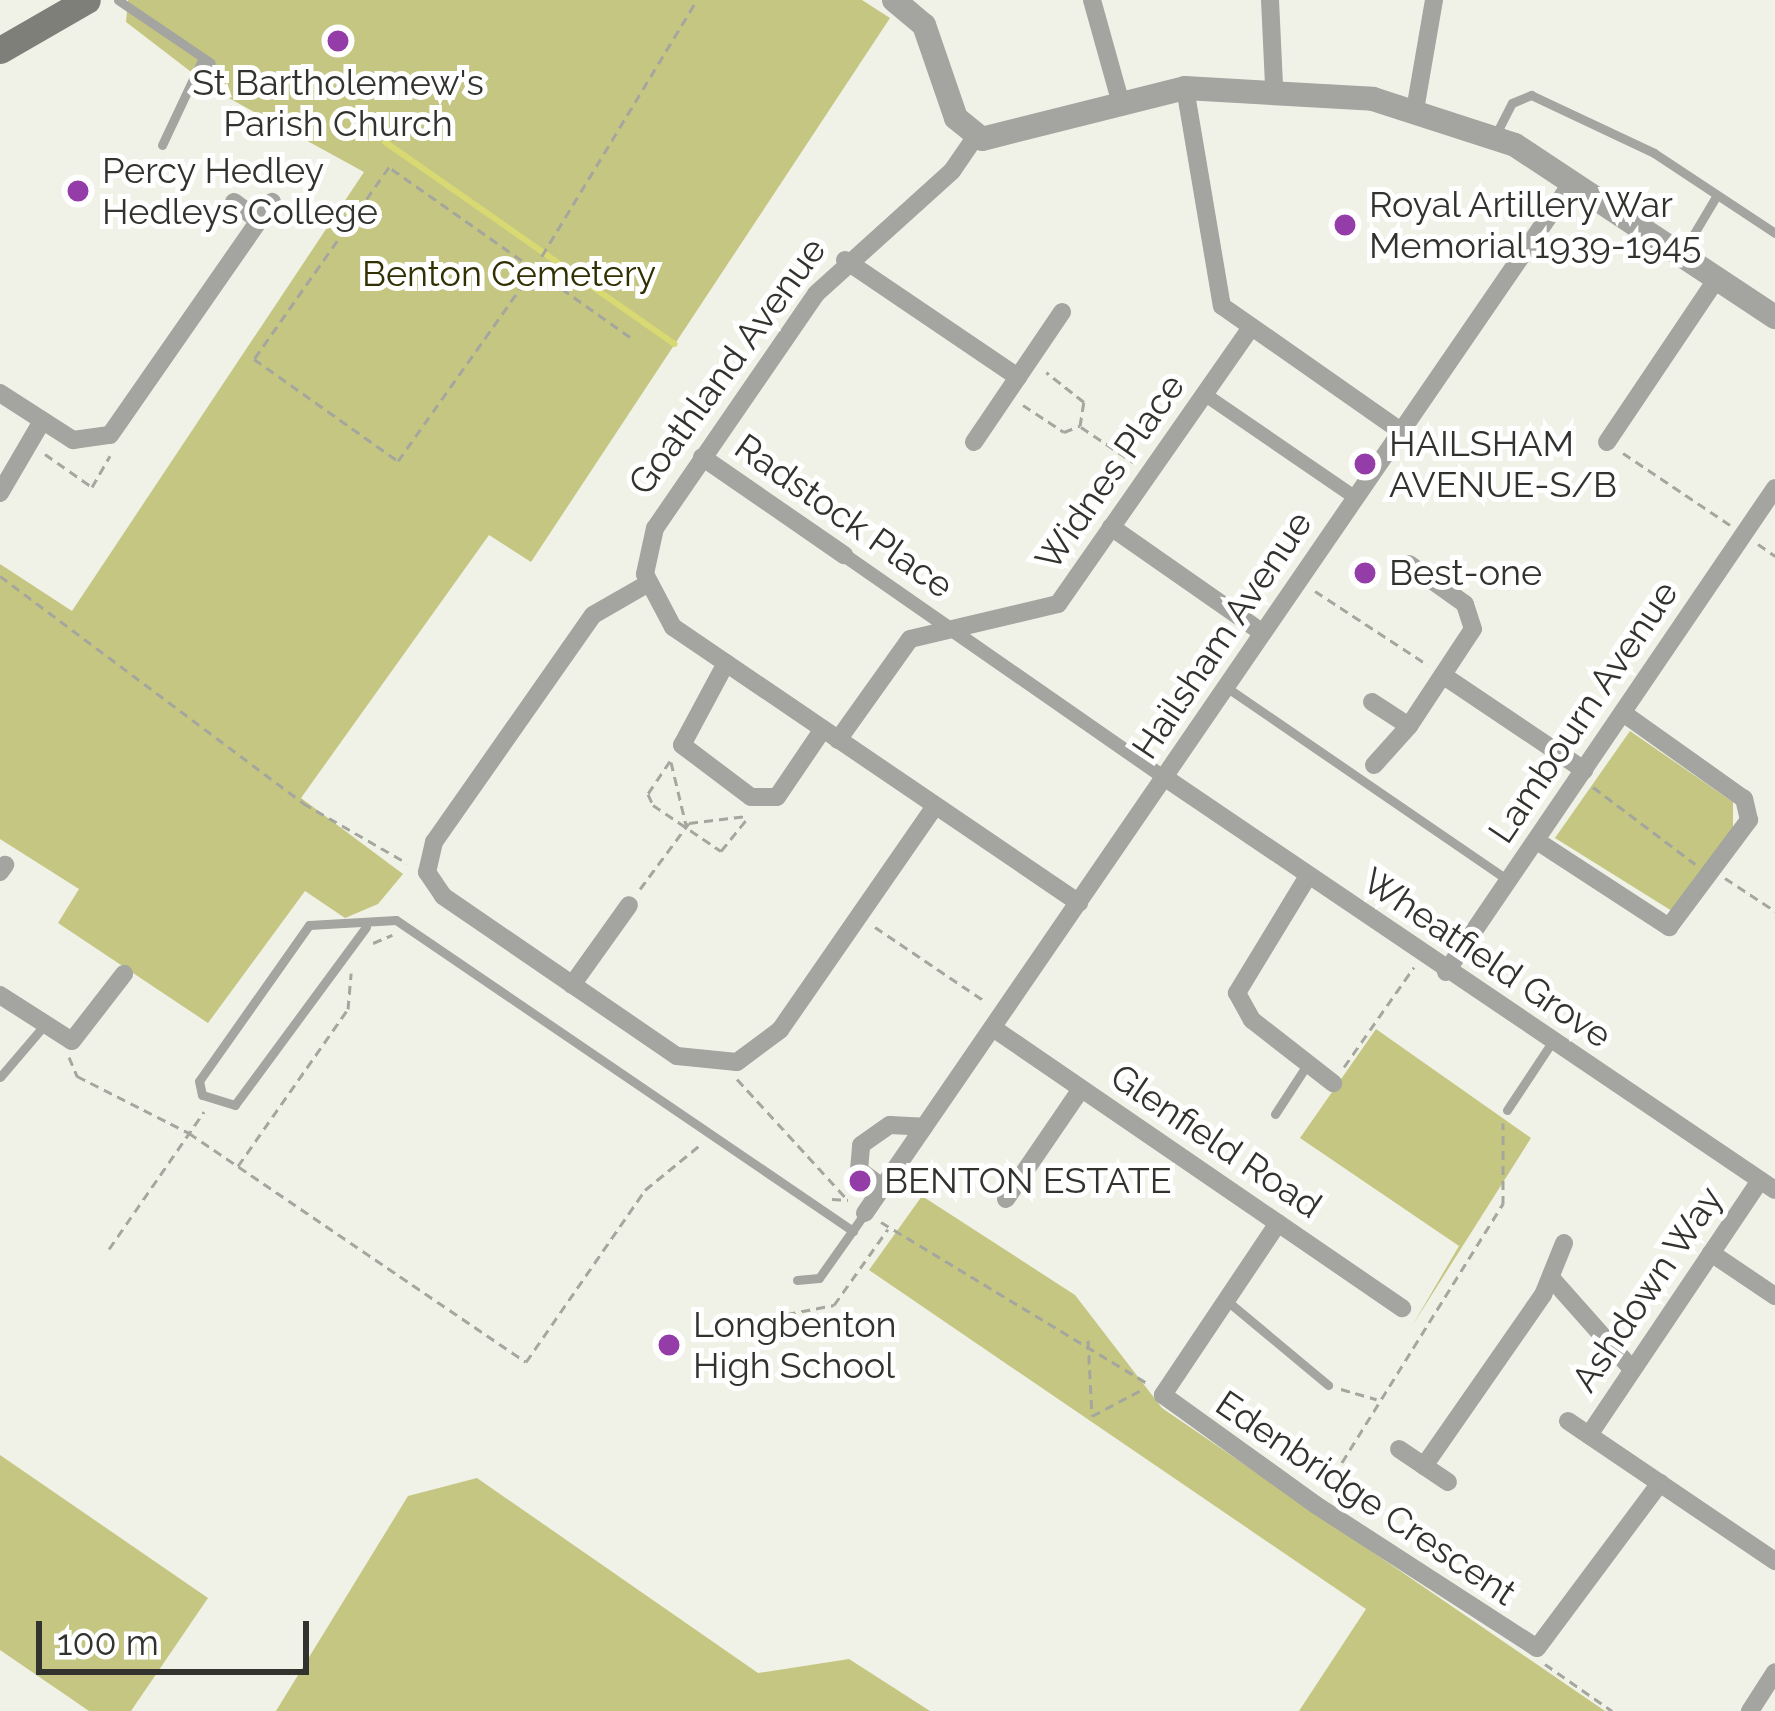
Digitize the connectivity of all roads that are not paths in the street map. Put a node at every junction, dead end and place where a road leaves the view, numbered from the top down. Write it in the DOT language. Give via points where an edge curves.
graph roads {
  1 [pos="87,0"];
  2 [pos="118,0"];
  3 [pos="894,0"];
  4 [pos="1091,0"];
  5 [pos="1270,0"];
  6 [pos="1434,0"];
  7 [pos="0,50"];
  8 [pos="1274,85"];
  9 [pos="1185,88"];
  10 [pos="1120,100"];
  11 [pos="1415,110"];
  12 [pos="976,136"];
  13 [pos="1495,136"];
  14 [pos="162,145"];
  15 [pos="1573,181"];
  16 [pos="1718,195"];
  17 [pos="233,202"];
  18 [pos="272,202"];
  19 [pos="259,221"];
  20 [pos="1775,233"];
  21 [pos="1682,255"];
  22 [pos="845,260"];
  23 [pos="1717,278"];
  24 [pos="1062,312"];
  25 [pos="1775,316"];
  26 [pos="1251,327"];
  27 [pos="1024,369"];
  28 [pos="0,393"];
  29 [pos="1204,394"];
  30 [pos="42,421"];
  31 [pos="1402,432"];
  32 [pos="974,442"];
  33 [pos="1607,442"];
  34 [pos="702,457"];
  35 [pos="1775,488"];
  36 [pos="0,493"];
  37 [pos="1356,498"];
  38 [pos="1111,527"];
  39 [pos="844,555"];
  40 [pos="1409,564"];
  41 [pos="647,584"];
  42 [pos="948,629"];
  43 [pos="1263,633"];
  44 [pos="726,663"];
  45 [pos="1444,676"];
  46 [pos="1226,687"];
  47 [pos="1372,702"];
  48 [pos="1623,713"];
  49 [pos="1409,726"];
  50 [pos="831,734"];
  51 [pos="1374,765"];
  52 [pos="1584,770"];
  53 [pos="1164,777"];
  54 [pos="935,806"];
  55 [pos="1537,841"];
  56 [pos="1308,875"];
  57 [pos="1508,880"];
  58 [pos="1079,903"];
  59 [pos="629,905"];
  60 [pos="366,927"];
  61 [pos="1446,972"];
  62 [pos="124,974"];
  63 [pos="572,985"];
  64 [pos="0,995"];
  65 [pos="998,1021"];
  66 [pos="40,1029"];
  67 [pos="1552,1042"];
  68 [pos="1307,1065"];
  69 [pos="0,1077"];
  70 [pos="1333,1083"];
  71 [pos="1081,1089"];
  72 [pos="1508,1110"];
  73 [pos="1275,1114"];
  74 [pos="924,1126"];
  75 [pos="1768,1185"];
  76 [pos="883,1188"];
  77 [pos="1006,1198"];
  78 [pos="866,1213"];
  79 [pos="1278,1223"];
  80 [pos="854,1231"];
  81 [pos="1564,1243"];
  82 [pos="1711,1253"];
  83 [pos="1552,1279"];
  84 [pos="797,1280"];
  85 [pos="1775,1296"];
  86 [pos="1226,1300"];
  87 [pos="1402,1308"];
  88 [pos="1632,1369"];
  89 [pos="1328,1385"];
  90 [pos="1568,1421"];
  91 [pos="1589,1435"];
  92 [pos="1399,1449"];
  93 [pos="1424,1466"];
  94 [pos="1448,1482"];
  95 [pos="1660,1483"];
  96 [pos="1775,1561"];
  97 [pos="1775,1672"];
  98 [pos="1750,1711"];
  1 -- 7 [label="main road"];
  2 -- 14 [label="lane" via="207,62"];
  3 -- 12 [label="street" via="930,35 956,118"];
  4 -- 10 [label="street"];
  5 -- 8 [label="street"];
  6 -- 11 [label="street"];
  8 -- 9 [label="street"];
  8 -- 11 [label="street"];
  9 -- 10 [label="street"];
  9 -- 26 [label="street" via="1216,293"];
  10 -- 12 [label="street" via="1010,140"];
  11 -- 13 [label="street"];
  12 -- 22 [label="street, Goathland Avenue" via="952,171"];
  13 -- 15 [label="street"];
  13 -- 16 [label="lane" via="1512,103 1531,95"];
  15 -- 21 [label="street"];
  15 -- 31 [label="street, Hailsham Avenue"];
  16 -- 20 [label="lane"];
  16 -- 21 [label="lane"];
  17 -- 19 [label="street"];
  18 -- 19 [label="street"];
  19 -- 30 [label="street" via="112,434 81,442"];
  21 -- 23 [label="street"];
  22 -- 27 [label="street"];
  22 -- 34 [label="street, Goathland Avenue"];
  23 -- 25 [label="street"];
  23 -- 33 [label="street"];
  24 -- 27 [label="street"];
  26 -- 29 [label="street, Widnes Place"];
  26 -- 31 [label="street"];
  27 -- 32 [label="street"];
  28 -- 30 [label="street"];
  29 -- 37 [label="street"];
  29 -- 38 [label="street, Widnes Place"];
  30 -- 36 [label="street"];
  31 -- 37 [label="street, Hailsham Avenue"];
  34 -- 39 [label="street, Radstock Place"];
  34 -- 41 [label="street, Goathland Avenue" via="650,539"];
  35 -- 48 [label="street, Lambourn Avenue"];
  37 -- 43 [label="street, Hailsham Avenue"];
  38 -- 42 [label="street, Widnes Place" via="1048,612"];
  38 -- 43 [label="street"];
  39 -- 42 [label="street, Radstock Place"];
  40 -- 45 [label="street" via="1470,612 1470,638"];
  41 -- 44 [label="street" via="663,618"];
  41 -- 63 [label="street" via="593,615 434,842 429,877"];
  42 -- 50 [label="street, Widnes Place" via="904,644"];
  42 -- 53 [label="street, Radstock Place"];
  43 -- 46 [label="street, Hailsham Avenue"];
  44 -- 50 [label="street"];
  44 -- 50 [label="street, Widnes Place" via="676,752 751,797 777,797"];
  45 -- 49 [label="street"];
  45 -- 52 [label="street"];
  46 -- 53 [label="street, Hailsham Avenue"];
  46 -- 57 [label="lane"];
  47 -- 49 [label="street"];
  48 -- 52 [label="street, Lambourn Avenue"];
  48 -- 55 [label="street" via="1752,809 1712,872 1663,927"];
  49 -- 51 [label="street"];
  50 -- 54 [label="street"];
  52 -- 55 [label="street, Lambourn Avenue"];
  53 -- 56 [label="street, Wheatfield Grove"];
  53 -- 58 [label="street, Hailsham Avenue"];
  54 -- 58 [label="street"];
  54 -- 63 [label="street" via="771,1041 724,1064 676,1056"];
  55 -- 57 [label="street, Lambourn Avenue"];
  56 -- 61 [label="street, Wheatfield Grove"];
  56 -- 68 [label="street" via="1237,993"];
  57 -- 61 [label="street, Lambourn Avenue"];
  58 -- 65 [label="street, Hailsham Avenue"];
  59 -- 63 [label="street"];
  60 -- 60 [label="lane" via="236,1106 211,1101 199,1081 309,925"];
  60 -- 80 [label="lane" via="400,922"];
  61 -- 67 [label="street, Wheatfield Grove"];
  62 -- 66 [label="street" via="89,1028 65,1042"];
  64 -- 66 [label="street"];
  65 -- 71 [label="street, Glenfield Road"];
  65 -- 74 [label="street, Hailsham Avenue"];
  66 -- 69 [label="lane"];
  67 -- 72 [label="lane"];
  67 -- 75 [label="street, Wheatfield Grove"];
  68 -- 70 [label="street"];
  68 -- 73 [label="lane"];
  71 -- 77 [label="street"];
  71 -- 79 [label="street, Glenfield Road"];
  74 -- 76 [label="street, Hailsham Avenue"];
  74 -- 76 [label="street" via="890,1125 861,1145 859,1170"];
  75 -- 82 [label="street, Ashdown Way"];
  76 -- 78 [label="street, Hailsham Avenue"];
  78 -- 80 [label="lane"];
  79 -- 86 [label="street, Edenbridge Crescent"];
  79 -- 87 [label="street, Glenfield Road"];
  80 -- 84 [label="lane" via="820,1278"];
  81 -- 83 [label="street"];
  82 -- 85 [label="street"];
  82 -- 88 [label="street, Ashdown Way"];
  83 -- 88 [label="street"];
  83 -- 93 [label="street"];
  86 -- 89 [label="lane"];
  86 -- 95 [label="street, Edenbridge Crescent" via="1157,1390 1525,1645 1552,1638"];
  88 -- 91 [label="street, Ashdown Way"];
  90 -- 91 [label="street"];
  91 -- 95 [label="street"];
  92 -- 93 [label="street"];
  93 -- 94 [label="street"];
  95 -- 96 [label="street"];
  97 -- 98 [label="street"];
}
